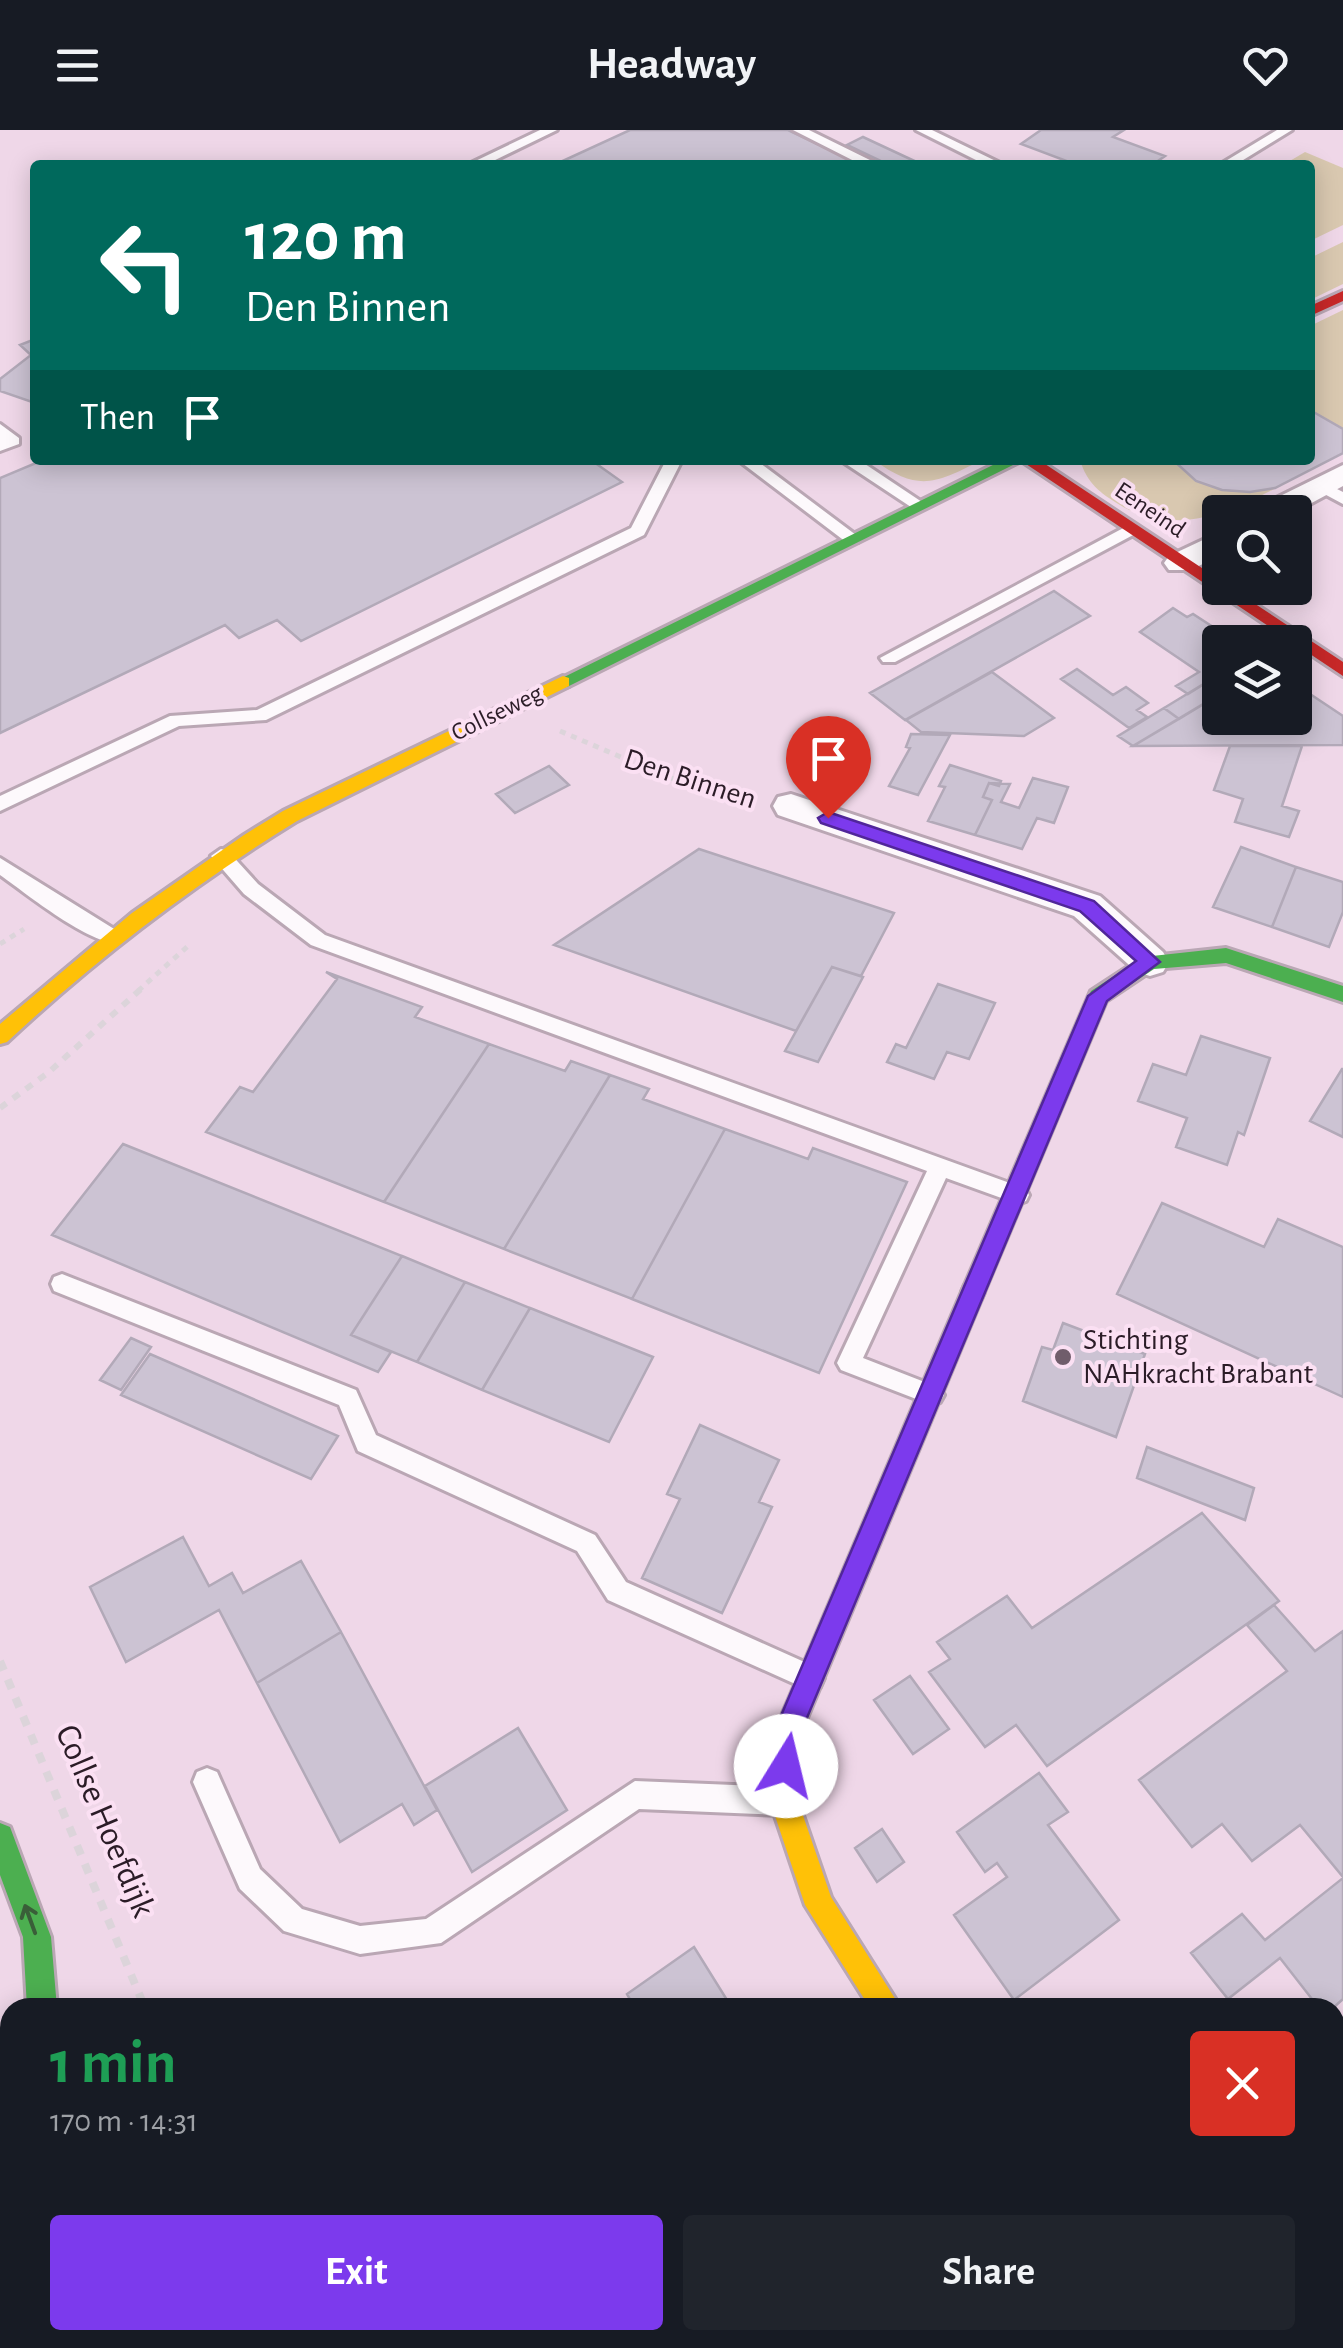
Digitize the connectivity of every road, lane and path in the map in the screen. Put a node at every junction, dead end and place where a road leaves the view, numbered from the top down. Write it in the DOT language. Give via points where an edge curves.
graph roads {
  1 [pos="551,130"];
  2 [pos="799,130"];
  3 [pos="922,130"];
  4 [pos="1286,130"];
  5 [pos="485,160"];
  6 [pos="862,160"];
  7 [pos="986,160"];
  8 [pos="1235,160"];
  9 [pos="1343,296"];
  10 [pos="1315,310"];
  11 [pos="0,428"];
  12 [pos="0,446"];
  13 [pos="672,465"];
  14 [pos="753,465"];
  15 [pos="856,465"];
  16 [pos="1004,465"];
  17 [pos="1035,465"];
  18 [pos="1336,486"];
  19 [pos="1312,496"];
  20 [pos="920,506"];
  21 [pos="1130,530"];
  22 [pos="852,538"];
  23 [pos="1202,552"];
  24 [pos="1180,564"];
  25 [pos="890,658"];
  26 [pos="1343,670"];
  27 [pos="556,730"];
  28 [pos="0,804"];
  29 [pos="791,806"];
  30 [pos="221,856"];
  31 [pos="0,865"];
  32 [pos="251,889"];
  33 [pos="112,937"];
  34 [pos="1150,962"];
  35 [pos="1343,994"];
  36 [pos="5,1029"];
  37 [pos="0,1108"];
  38 [pos="940,1167"];
  39 [pos="1018,1195"];
  40 [pos="62,1284"];
  41 [pos="932,1394"];
  42 [pos="0,1660"];
  43 [pos="811,1678"];
  44 [pos="207,1782"];
  45 [pos="784,1801"];
  46 [pos="0,1837"];
  47 [pos="12,1968"];
  48 [pos="36,1998"];
  49 [pos="41,1998"];
  50 [pos="141,1998"];
  51 [pos="880,1998"];
  1 -- 5 [label="lane"];
  2 -- 6 [label="lane"];
  3 -- 7 [label="lane"];
  4 -- 8 [label="lane"];
  9 -- 10 [label="street"];
  11 -- 12 [label="lane" via="14,440"];
  13 -- 28 [label="lane" via="638,532 260,716 176,720"];
  14 -- 22 [label="lane"];
  15 -- 20 [label="lane"];
  16 -- 20 [label="street, Collseweg"];
  17 -- 21 [label="street, Eeneind"];
  18 -- 19 [label="street"];
  20 -- 22 [label="street, Collseweg"];
  21 -- 24 [label="street, Eeneind"];
  21 -- 25 [label="lane"];
  22 -- 30 [label="street, Collseweg"];
  23 -- 24 [label="street"];
  24 -- 26 [label="street, Eeneind"];
  27 -- 29 [label="path, Den Binnen" via="670,778"];
  29 -- 34 [label="street, Den Binnen" via="1087,906"];
  30 -- 32 [label="lane"];
  30 -- 33 [label="street, Collseweg"];
  31 -- 33 [label="lane"];
  32 -- 37 [label="path" via="50,1072"];
  32 -- 38 [label="lane" via="318,940"];
  33 -- 36 [label="street, Collseweg"];
  34 -- 35 [label="street" via="1226,955"];
  34 -- 39 [label="street" via="1098,996"];
  38 -- 39 [label="lane"];
  38 -- 41 [label="lane" via="850,1363"];
  39 -- 41 [label="street"];
  40 -- 43 [label="lane" via="348,1398 367,1443 586,1543 617,1591"];
  41 -- 43 [label="street"];
  42 -- 50 [label="path, Collse Hoefdijk"];
  43 -- 45 [label="street" via="788,1732"];
  44 -- 45 [label="lane" via="250,1880 294,1922 360,1940 431,1932 636,1795"];
  45 -- 51 [label="street" via="819,1905"];
  49 -- 46 [label="street, one-way" via="37,1937"];
  47 -- 48 [label="street"];
}
